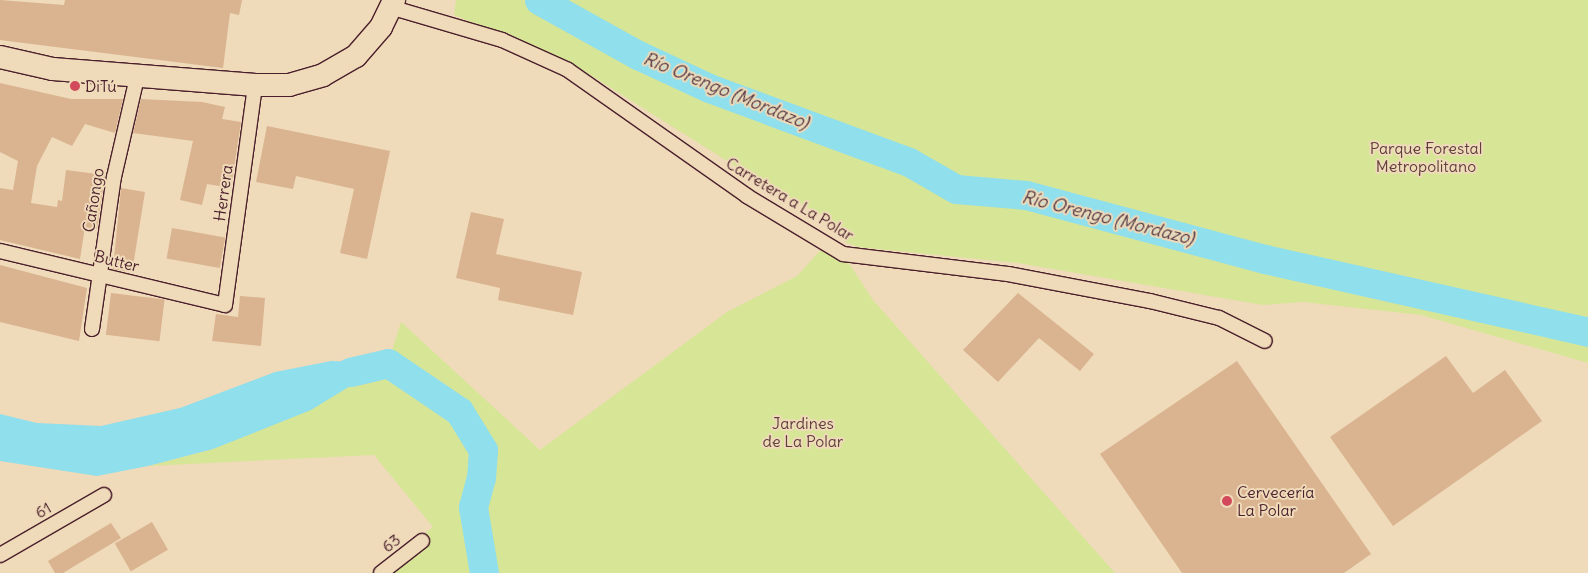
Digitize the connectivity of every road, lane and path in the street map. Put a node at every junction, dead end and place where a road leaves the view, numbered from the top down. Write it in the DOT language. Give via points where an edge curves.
graph roads {
  1 [pos="392,3"];
  2 [pos="0,57"];
  3 [pos="137,77"];
  4 [pos="255,85"];
  5 [pos="0,251"];
  6 [pos="99,275"];
  7 [pos="225,305"];
  8 [pos="92,329"];
  9 [pos="1265,340"];
  10 [pos="104,495"];
  11 [pos="422,541"];
  12 [pos="0,555"];
  13 [pos="381,573"];
  1 -- 4 [label="main road" via="369,44 342,66 289,85"];
  1 -- 9 [label="street, Carretera a La Polar" via="502,40 568,70 747,196 843,254 1008,274 1150,301 1219,318"];
  2 -- 3 [label="main road" via="53,69"];
  3 -- 4 [label="main road"];
  3 -- 6 [label="street, Cañongo" via="114,177"];
  4 -- 7 [label="street, Herrera"];
  5 -- 6 [label="street, Butter"];
  6 -- 7 [label="street, Butter"];
  6 -- 8 [label="street, Cañongo"];
  10 -- 12 [label="street, 61"];
  11 -- 13 [label="street, 63"];
}
